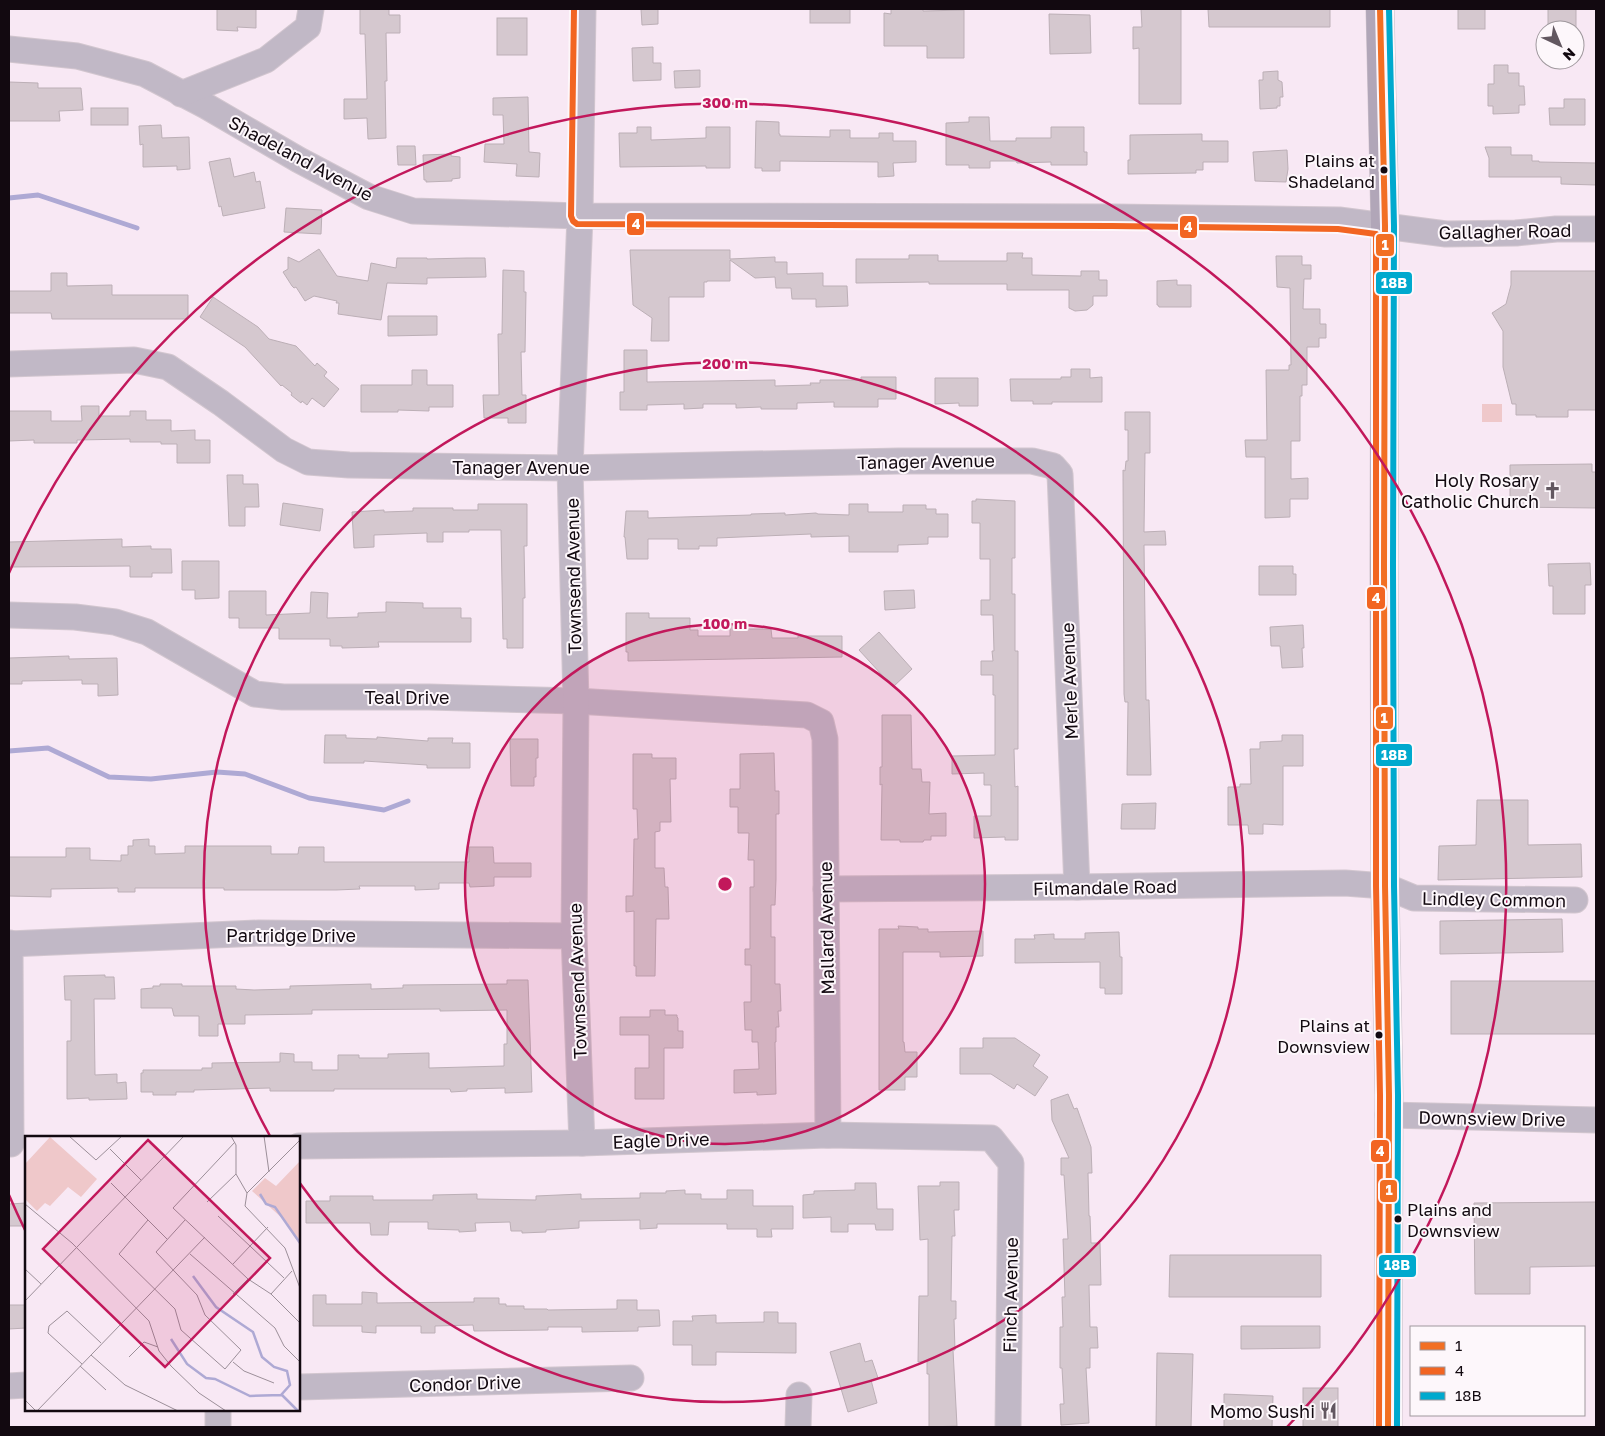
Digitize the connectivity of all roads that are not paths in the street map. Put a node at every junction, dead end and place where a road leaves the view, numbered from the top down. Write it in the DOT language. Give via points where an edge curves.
graph roads {
  1 [pos="311,9"];
  2 [pos="584,9"];
  3 [pos="1380,9"];
  4 [pos="9,49"];
  5 [pos="180,94"];
  6 [pos="580,216"];
  7 [pos="1385,226"];
  8 [pos="1596,229"];
  9 [pos="9,364"];
  10 [pos="570,468"];
  11 [pos="1060,474"];
  12 [pos="9,615"];
  13 [pos="576,700"];
  14 [pos="821,722"];
  15 [pos="1384,886"];
  16 [pos="1077,888"];
  17 [pos="826,889"];
  18 [pos="1576,900"];
  19 [pos="574,936"];
  20 [pos="10,944"];
  21 [pos="1388,1115"];
  22 [pos="1596,1120"];
  23 [pos="828,1135"];
  24 [pos="582,1143"];
  25 [pos="15,1144"];
  26 [pos="300,1146"];
  27 [pos="1012,1163"];
  28 [pos="631,1378"];
  29 [pos="25,1385"];
  30 [pos="9,1386"];
  31 [pos="300,1387"];
  32 [pos="799,1395"];
  33 [pos="218,1411"];
  34 [pos="218,1427"];
  35 [pos="798,1427"];
  36 [pos="1008,1427"];
  37 [pos="1388,1427"];
  1 -- 5 [label="street" via="308,27 266,60"];
  2 -- 6 [label="street, Townsend Avenue"];
  3 -- 7 [label="main road"];
  4 -- 5 [label="street, Shadeland Avenue" via="77,56 146,74"];
  5 -- 6 [label="street, Shadeland Avenue" via="370,197 413,211"];
  6 -- 7 [label="street, Shadeland Avenue" via="1112,217 1339,220"];
  6 -- 10 [label="street, Townsend Avenue"];
  7 -- 8 [label="street, Gallagher Road" via="1446,234"];
  7 -- 15 [label="main road"];
  9 -- 10 [label="street, Tanager Avenue" via="134,360 168,366 284,450 308,462"];
  10 -- 11 [label="street, Tanager Avenue" via="1032,460 1053,466"];
  10 -- 13 [label="street, Townsend Avenue"];
  11 -- 16 [label="street, Merle Avenue"];
  12 -- 13 [label="street, Teal Drive" via="75,617 114,622 148,632 255,694"];
  13 -- 14 [label="street, Teal Drive" via="807,716"];
  13 -- 19 [label="street, Townsend Avenue"];
  14 -- 17 [label="street, Mallard Avenue" via="825,739"];
  15 -- 16 [label="street, Filmandale Road" via="1337,883"];
  15 -- 18 [label="street, Lindley Common" via="1414,898"];
  15 -- 21 [label="main road"];
  16 -- 17 [label="street, Filmandale Road"];
  17 -- 23 [label="street, Mallard Avenue"];
  19 -- 20 [label="street, Partridge Drive" via="260,933"];
  19 -- 24 [label="street, Townsend Avenue"];
  20 -- 25 [label="street"];
  21 -- 22 [label="street, Downsview Drive"];
  21 -- 37 [label="main road"];
  23 -- 24 [label="street, Eagle Drive"];
  23 -- 27 [label="street, Eagle Drive" via="991,1138"];
  24 -- 26 [label="street, Eagle Drive"];
  27 -- 36 [label="street, Finch Avenue"];
  28 -- 31 [label="street, Condor Drive"];
  29 -- 30 [label="street"];
  32 -- 35 [label="street"];
  33 -- 34 [label="street"];
}
